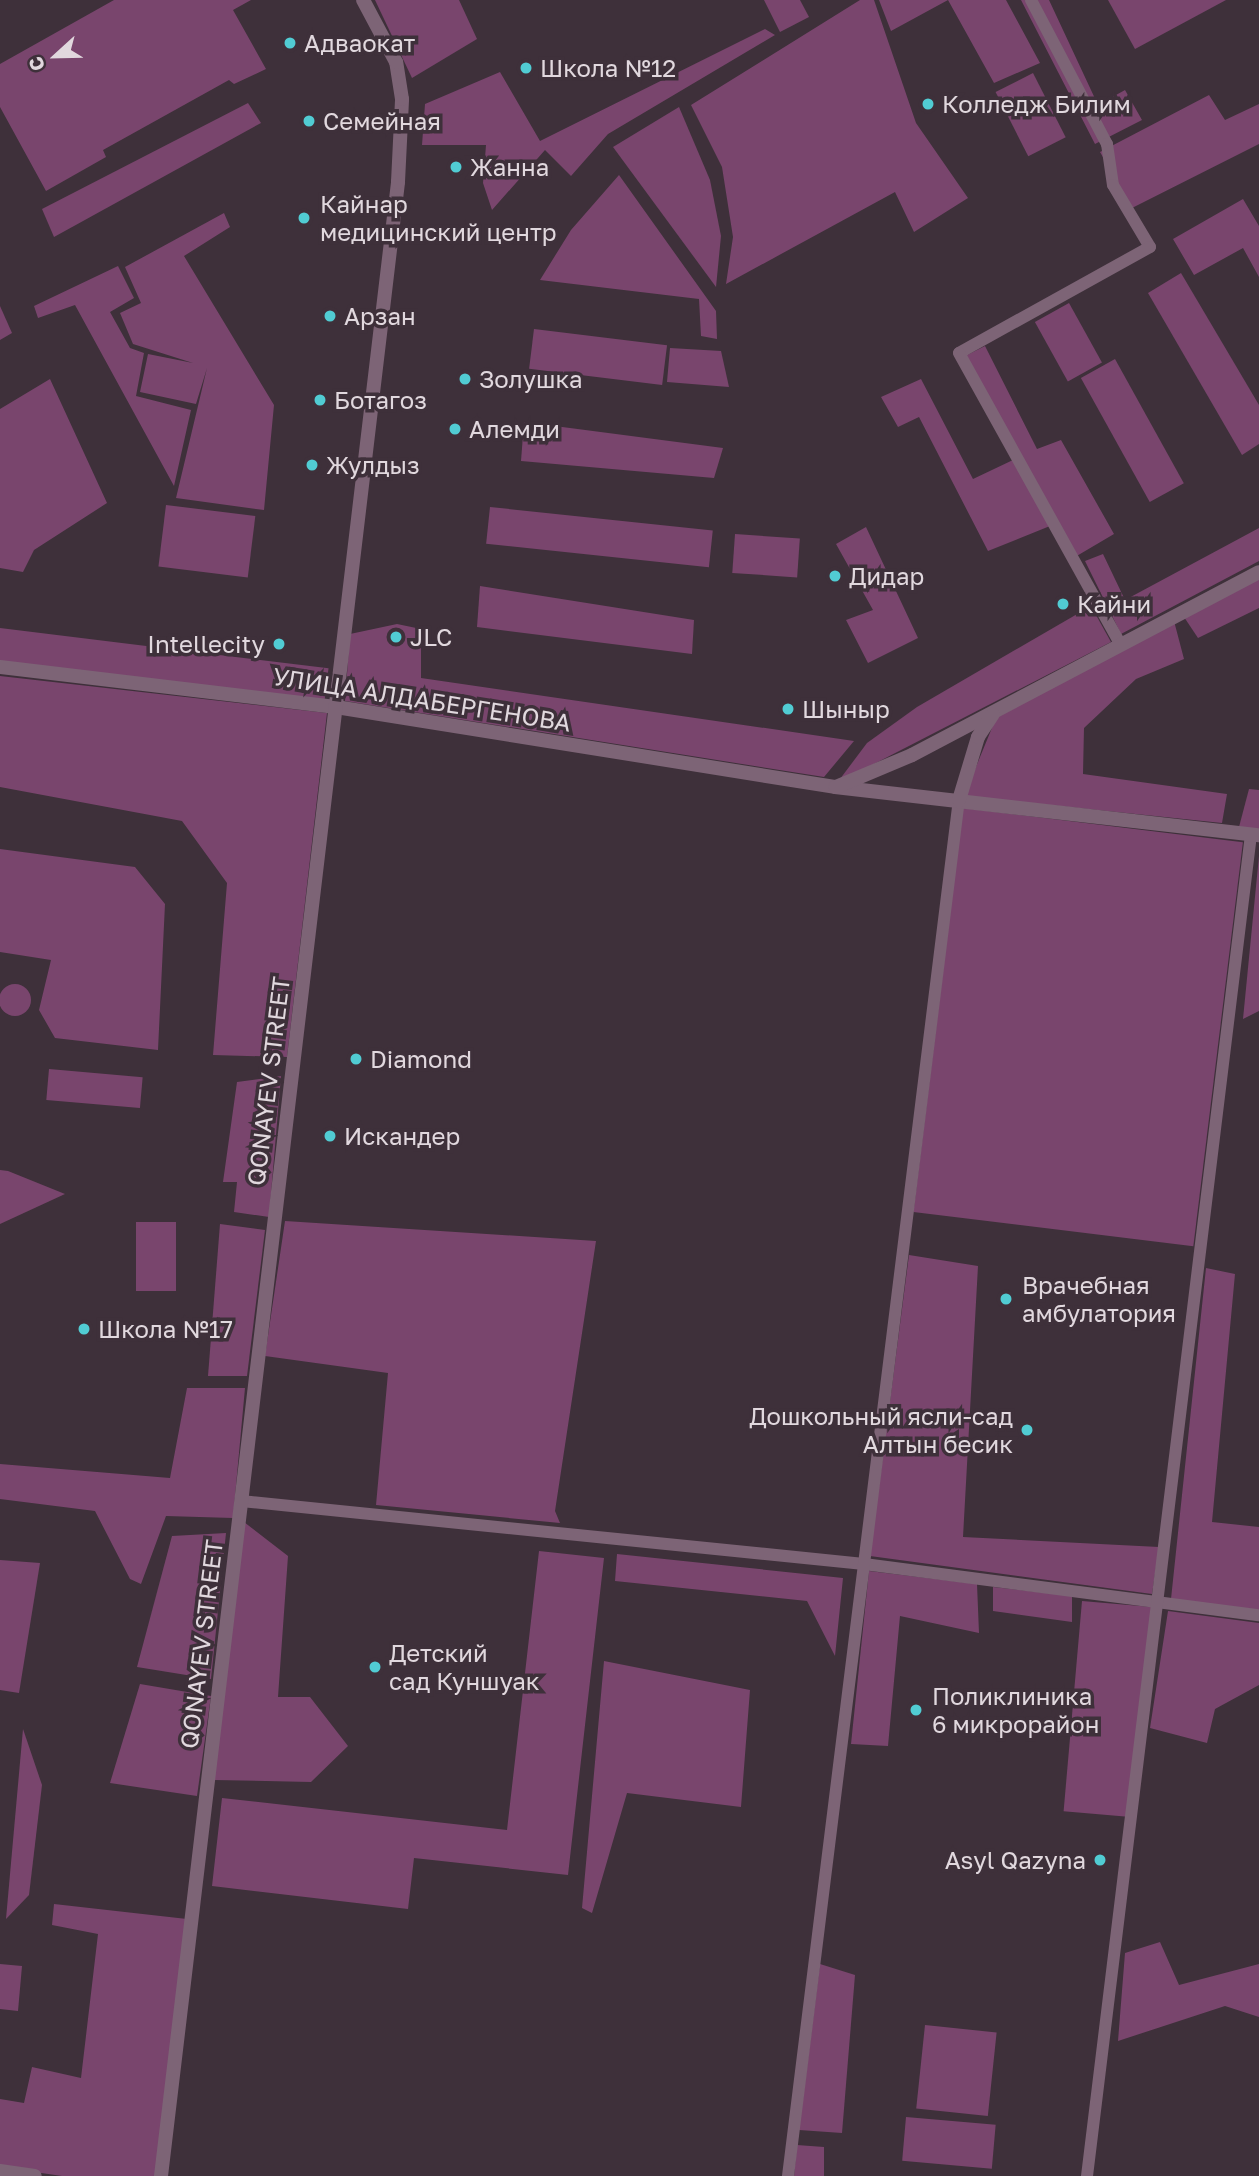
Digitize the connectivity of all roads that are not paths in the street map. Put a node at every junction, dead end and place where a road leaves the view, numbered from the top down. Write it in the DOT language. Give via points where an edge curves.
graph roads {
  1 [pos="363,0"];
  2 [pos="1031,0"];
  3 [pos="1259,572"];
  4 [pos="1119,643"];
  5 [pos="0,667"];
  6 [pos="336,707"];
  7 [pos="994,713"];
  8 [pos="835,787"];
  9 [pos="959,800"];
  10 [pos="1255,835"];
  11 [pos="241,1501"];
  12 [pos="864,1564"];
  13 [pos="1160,1602"];
  14 [pos="1259,1615"];
  15 [pos="0,2171"];
  16 [pos="35,2176"];
  17 [pos="161,2176"];
  18 [pos="788,2176"];
  19 [pos="1087,2176"];
  1 -- 6 [label="street, QONAYEV STREET" via="396,62 402,99 379,362"];
  2 -- 4 [label="street" via="1107,144 1113,186 1150,247 959,353"];
  3 -- 4 [label="street"];
  4 -- 7 [label="street"];
  5 -- 6 [label="street, УЛИЦА АЛДАБЕРГЕНОВА"];
  6 -- 8 [label="street, УЛИЦА АЛДАБЕРГЕНОВА"];
  6 -- 11 [label="street, QONAYEV STREET"];
  7 -- 8 [label="street"];
  7 -- 9 [label="street" via="978,737"];
  8 -- 9 [label="street, УЛИЦА АЛДАБЕРГЕНОВА"];
  9 -- 10 [label="street, УЛИЦА АЛДАБЕРГЕНОВА"];
  9 -- 12 [label="street"];
  10 -- 13 [label="street"];
  11 -- 12 [label="street"];
  11 -- 17 [label="street, QONAYEV STREET"];
  12 -- 13 [label="street"];
  12 -- 18 [label="street"];
  13 -- 14 [label="street"];
  13 -- 19 [label="street"];
  15 -- 16 [label="street"];
}
